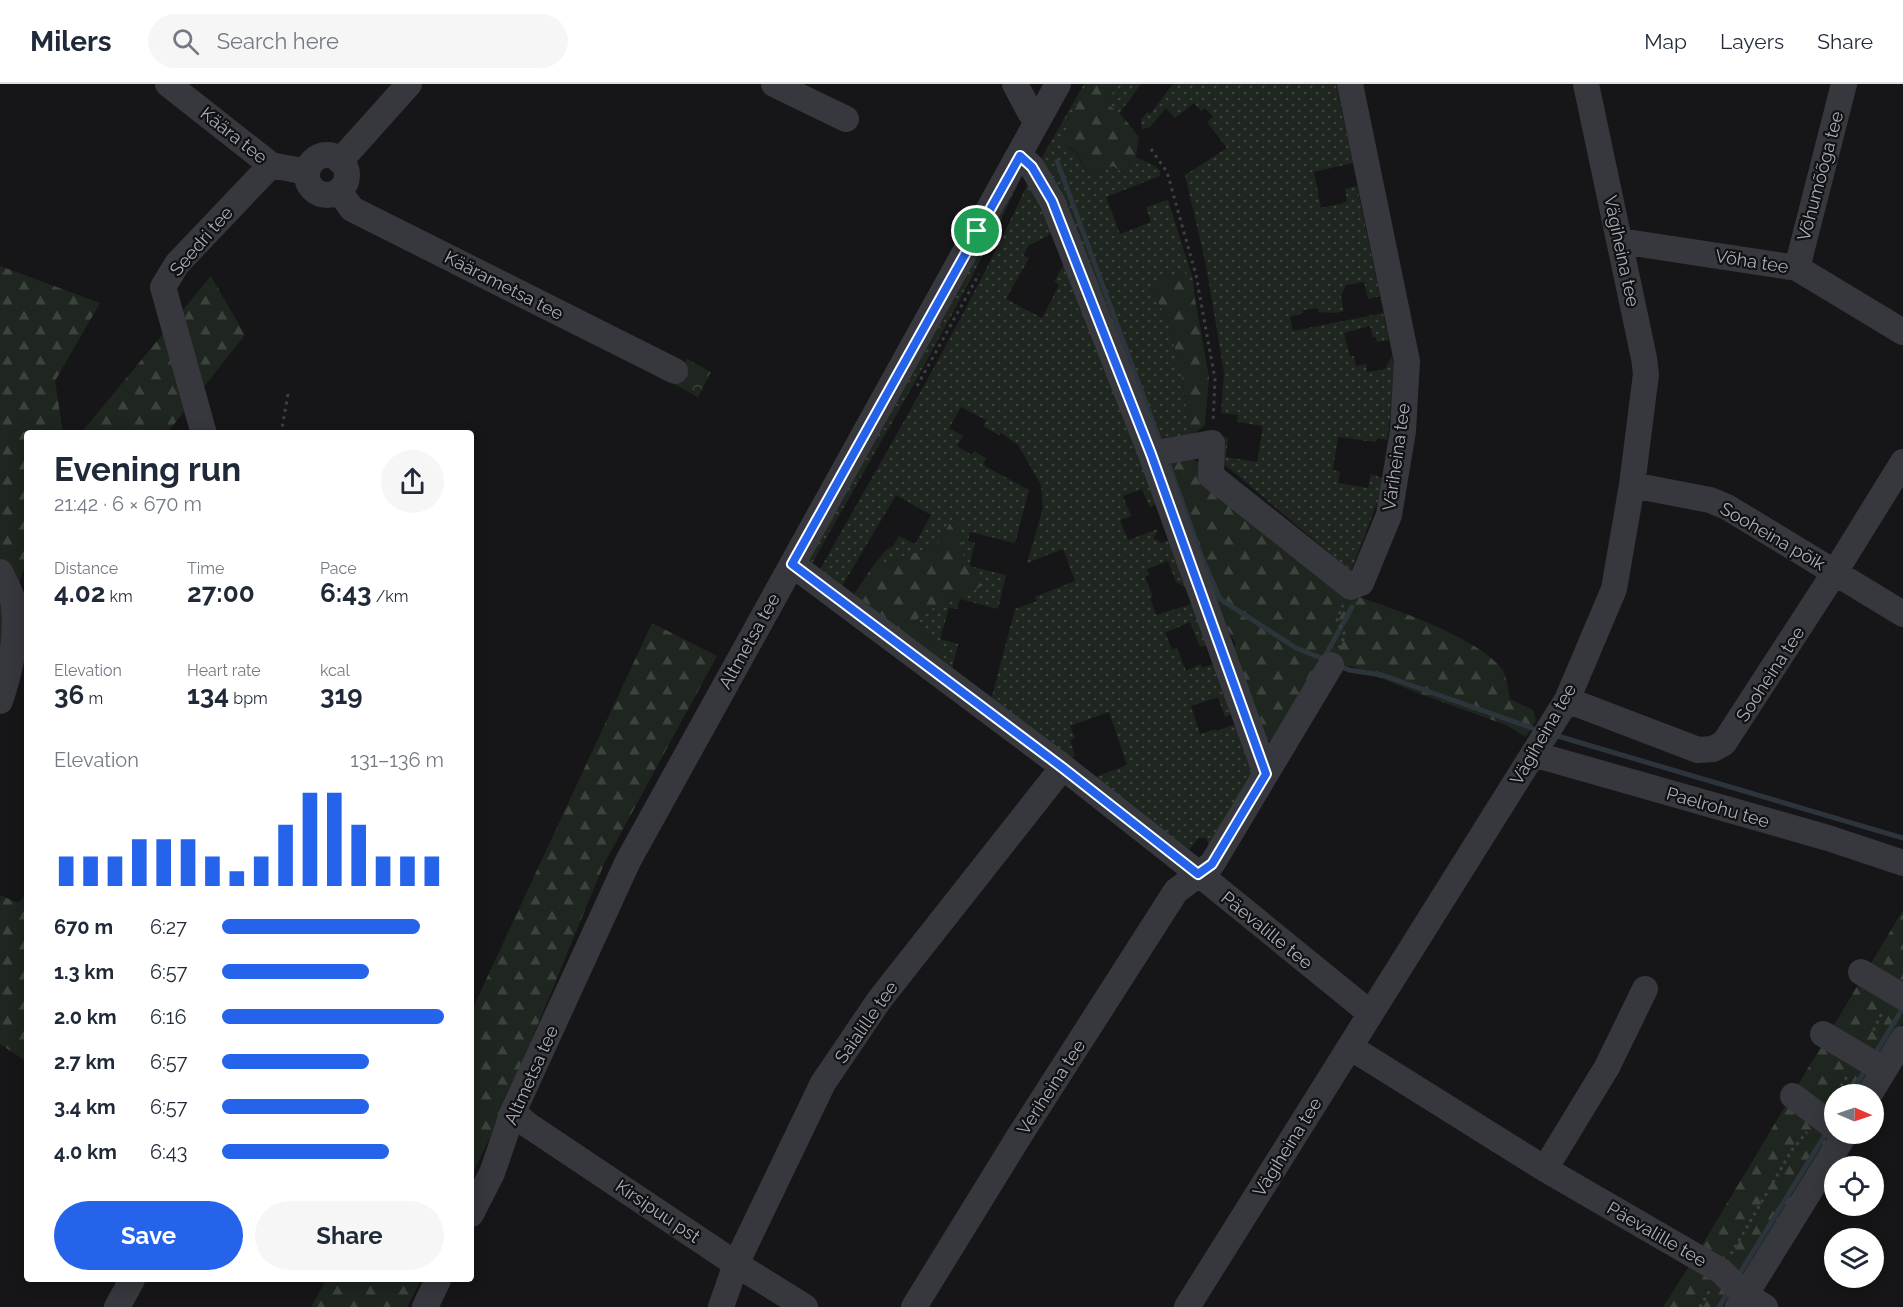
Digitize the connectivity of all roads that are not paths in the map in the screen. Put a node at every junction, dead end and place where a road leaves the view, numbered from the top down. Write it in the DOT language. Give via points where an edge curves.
graph roads {
  1 [pos="168,84"];
  2 [pos="409,84"];
  3 [pos="774,84"];
  4 [pos="1016,84"];
  5 [pos="1058,84"];
  6 [pos="1350,84"];
  7 [pos="1586,84"];
  8 [pos="1844,84"];
  9 [pos="846,119"];
  10 [pos="1037,122"];
  11 [pos="1020,156"];
  12 [pos="340,161"];
  13 [pos="271,165"];
  14 [pos="307,172"];
  15 [pos="339,191"];
  16 [pos="1620,241"];
  17 [pos="1797,268"];
  18 [pos="1903,332"];
  19 [pos="675,371"];
  20 [pos="203,430"];
  21 [pos="1151,454"];
  22 [pos="1903,462"];
  23 [pos="1632,485"];
  24 [pos="792,564"];
  25 [pos="0,572"];
  26 [pos="1835,572"];
  27 [pos="21,605"];
  28 [pos="1903,614"];
  29 [pos="1331,665"];
  30 [pos="1567,700"];
  31 [pos="0,701"];
  32 [pos="1533,754"];
  33 [pos="1063,768"];
  34 [pos="1266,774"];
  35 [pos="1903,863"];
  36 [pos="1198,874"];
  37 [pos="1861,972"];
  38 [pos="1645,989"];
  39 [pos="1898,994"];
  40 [pos="1370,1013"];
  41 [pos="1823,1034"];
  42 [pos="1350,1047"];
  43 [pos="1896,1056"];
  44 [pos="1877,1084"];
  45 [pos="1793,1096"];
  46 [pos="513,1112"];
  47 [pos="1824,1120"];
  48 [pos="1839,1144"];
  49 [pos="1545,1169"];
  50 [pos="474,1208"];
  51 [pos="736,1264"];
  52 [pos="131,1282"];
  53 [pos="437,1282"];
  54 [pos="1749,1303"];
  55 [pos="117,1307"];
  56 [pos="425,1307"];
  57 [pos="721,1307"];
  58 [pos="805,1307"];
  59 [pos="914,1307"];
  60 [pos="1187,1307"];
  1 -- 13 [label="street, Käära tee"];
  2 -- 12 [label="street"];
  3 -- 9 [label="street"];
  4 -- 10 [label="street"];
  5 -- 10 [label="street, Altmetsa tee"];
  6 -- 21 [label="street, Väriheina tee" via="1407,361 1403,431 1389,515 1360,583 1351,587 1211,476 1212,443"];
  7 -- 16 [label="street, Vägiheina tee"];
  8 -- 17 [label="street, Võhumõõga tee"];
  10 -- 11 [label="street, Altmetsa tee"];
  11 -- 21 [label="street" via="1032,167 1052,201"];
  11 -- 24 [label="street, Altmetsa tee"];
  12 -- 14 [label="street" via="324,155 312,161"];
  12 -- 15 [label="street" via="347,174"];
  13 -- 14 [label="street, Käära tee"];
  13 -- 20 [label="street, Seedri tee" via="177,264 163,287"];
  14 -- 15 [label="street" via="314,191 327,196"];
  15 -- 19 [label="street, Käärametsa tee" via="352,209"];
  16 -- 17 [label="street, Võha tee"];
  16 -- 23 [label="street, Vägiheina tee" via="1646,374"];
  17 -- 18 [label="street, Võha tee"];
  21 -- 34 [label="street"];
  22 -- 26 [label="street, Sooheina tee"];
  23 -- 26 [label="street, Sooheina põik" via="1727,507"];
  23 -- 30 [label="street, Vägiheina tee" via="1614,589"];
  24 -- 33 [label="street, Päevalille tee"];
  24 -- 46 [label="street, Altmetsa tee" via="628,861"];
  25 -- 27 [label="street"];
  26 -- 28 [label="street, Sooheina põik"];
  26 -- 30 [label="street, Sooheina tee" via="1733,732 1713,749 1686,746"];
  27 -- 31 [label="street"];
  29 -- 34 [label="street"];
  30 -- 32 [label="street, Vägiheina tee"];
  32 -- 35 [label="street, Paelrohu tee"];
  32 -- 40 [label="street, Vägiheina tee"];
  33 -- 36 [label="street, Päevalille tee"];
  33 -- 51 [label="street, Saialille tee" via="880,999 823,1083"];
  34 -- 36 [label="street" via="1212,864"];
  36 -- 40 [label="street, Päevalille tee"];
  36 -- 59 [label="street, Veriheina tee" via="1176,891"];
  37 -- 39 [label="street"];
  38 -- 49 [label="street" via="1607,1067"];
  40 -- 42 [label="street, Vägiheina tee"];
  41 -- 43 [label="street" via="1861,1055"];
  42 -- 49 [label="street, Päevalille tee"];
  42 -- 60 [label="street, Vägiheina tee"];
  43 -- 44 [label="street"];
  45 -- 47 [label="street"];
  46 -- 50 [label="street, Altmetsa tee" via="492,1173"];
  46 -- 51 [label="street, Kirsipuu pst"];
  48 -- 54 [label="street"];
  49 -- 54 [label="street, Päevalille tee" via="1721,1271"];
  51 -- 57 [label="street, Saialille tee"];
  51 -- 58 [label="street, Kirsipuu pst"];
  52 -- 55 [label="street"];
  53 -- 56 [label="street"];
}
